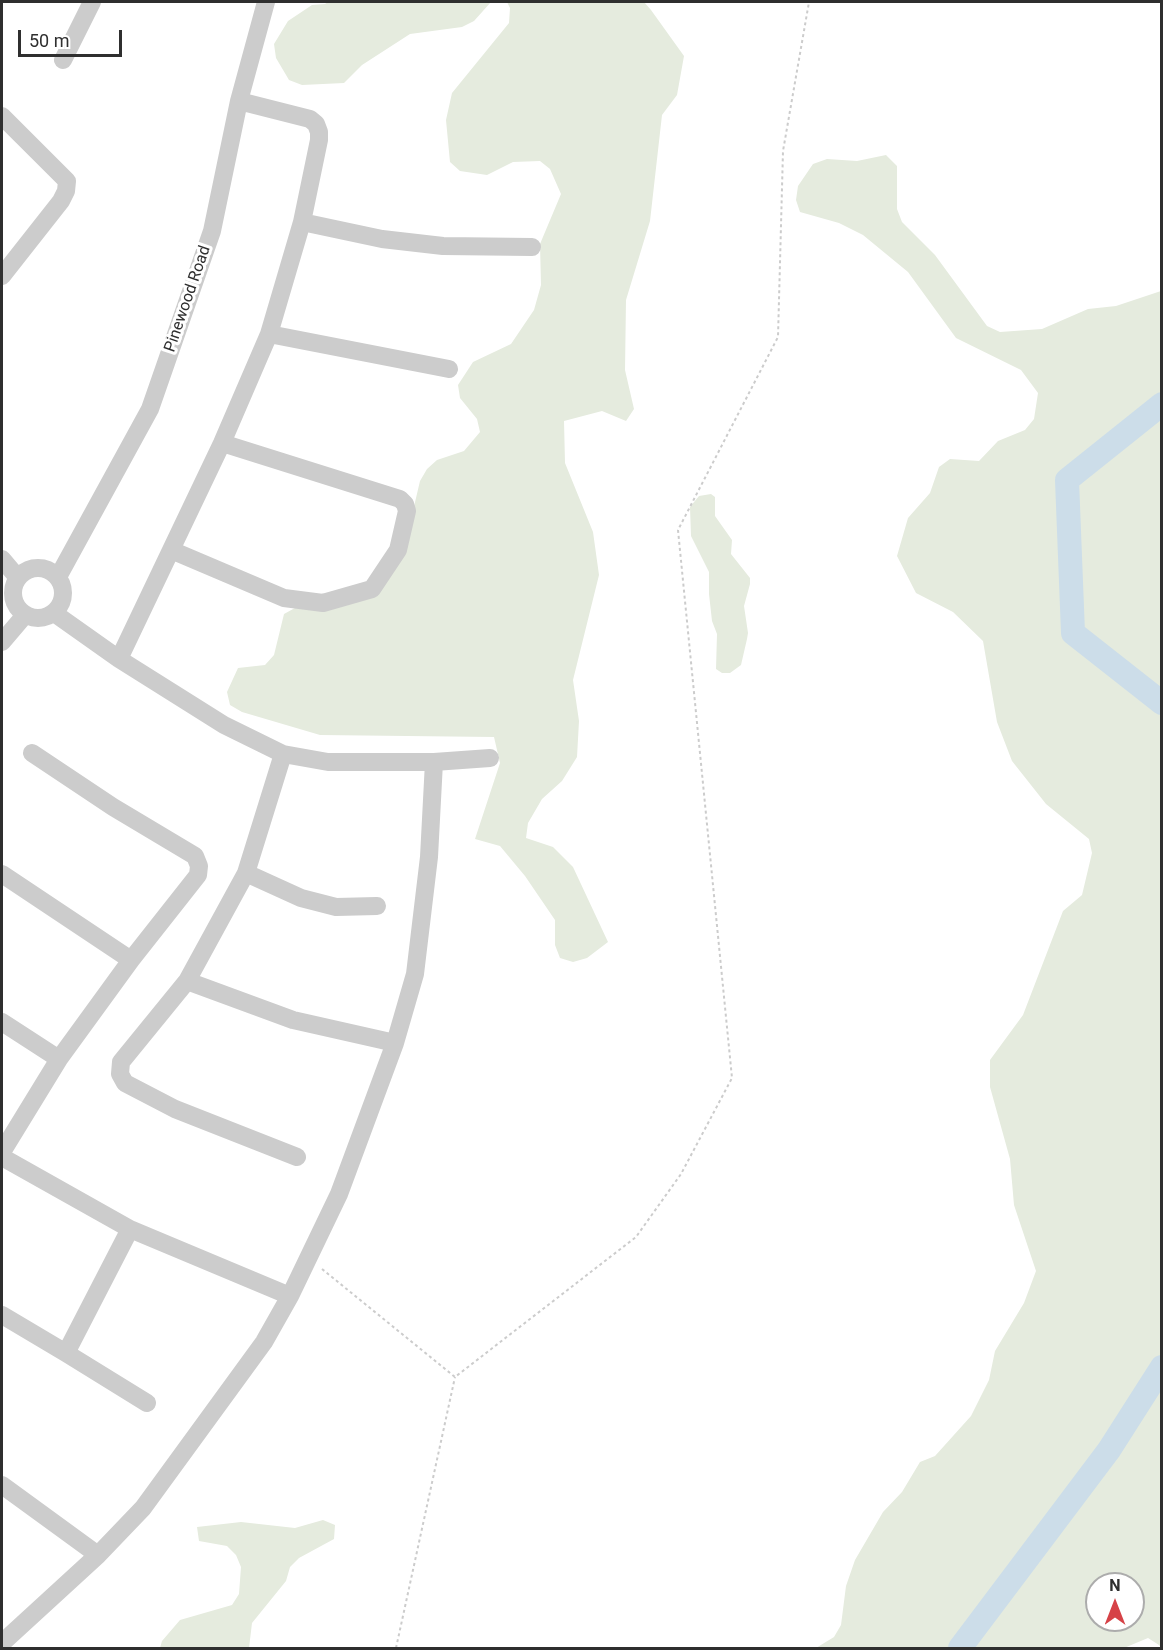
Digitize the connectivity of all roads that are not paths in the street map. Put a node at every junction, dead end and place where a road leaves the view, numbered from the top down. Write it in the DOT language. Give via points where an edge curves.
graph roads {
  1 [pos="92,2"];
  2 [pos="266,2"];
  3 [pos="63,60"];
  4 [pos="239,101"];
  5 [pos="2,116"];
  6 [pos="302,222"];
  7 [pos="532,247"];
  8 [pos="2,276"];
  9 [pos="269,334"];
  10 [pos="449,369"];
  11 [pos="222,443"];
  12 [pos="171,550"];
  13 [pos="2,559"];
  14 [pos="58,577"];
  15 [pos="18,578"];
  16 [pos="54,613"];
  17 [pos="25,615"];
  18 [pos="2,642"];
  19 [pos="119,659"];
  20 [pos="32,753"];
  21 [pos="283,754"];
  22 [pos="490,758"];
  23 [pos="434,762"];
  24 [pos="246,873"];
  25 [pos="2,874"];
  26 [pos="377,906"];
  27 [pos="131,960"];
  28 [pos="186,981"];
  29 [pos="2,1022"];
  30 [pos="395,1043"];
  31 [pos="59,1059"];
  32 [pos="2,1152"];
  33 [pos="2,1157"];
  34 [pos="297,1157"];
  35 [pos="130,1229"];
  36 [pos="290,1296"];
  37 [pos="2,1315"];
  38 [pos="66,1353"];
  39 [pos="147,1403"];
  40 [pos="2,1485"];
  41 [pos="98,1556"];
  42 [pos="2,1643"];
  1 -- 3 [label="street"];
  2 -- 4 [label="street, Pinewood Road"];
  4 -- 6 [label="street" via="310,119 316,124 320,140"];
  4 -- 14 [label="street, Pinewood Road" via="212,231 150,409"];
  5 -- 8 [label="street" via="67,182 61,201"];
  6 -- 7 [label="street" via="382,239 443,246"];
  6 -- 9 [label="street"];
  9 -- 10 [label="street"];
  9 -- 11 [label="street"];
  11 -- 12 [label="street"];
  11 -- 12 [label="street" via="400,499 407,511 398,550 372,589 323,603 284,598"];
  12 -- 19 [label="street"];
  13 -- 15 [label="street"];
  14 -- 15 [label="street" via="38,568"];
  14 -- 16 [label="street" via="64,592"];
  15 -- 17 [label="street" via="13,594"];
  16 -- 17 [label="street" via="40,618"];
  16 -- 19 [label="street"];
  17 -- 18 [label="street"];
  19 -- 21 [label="street" via="224,725"];
  20 -- 27 [label="street" via="195,856 198,875"];
  21 -- 23 [label="street" via="328,762"];
  21 -- 24 [label="street"];
  22 -- 23 [label="street"];
  23 -- 30 [label="street" via="429,857 415,974"];
  24 -- 26 [label="street" via="301,898 336,907"];
  24 -- 28 [label="street"];
  25 -- 27 [label="street"];
  27 -- 31 [label="street"];
  28 -- 30 [label="street" via="293,1020"];
  28 -- 34 [label="street" via="121,1062 124,1083 175,1109"];
  29 -- 31 [label="street"];
  30 -- 36 [label="street" via="339,1194"];
  31 -- 32 [label="street"];
  33 -- 35 [label="street"];
  35 -- 36 [label="street"];
  35 -- 38 [label="street"];
  36 -- 41 [label="street" via="264,1342 143,1509"];
  37 -- 38 [label="street"];
  38 -- 39 [label="street"];
  40 -- 41 [label="street"];
  41 -- 42 [label="street"];
}
